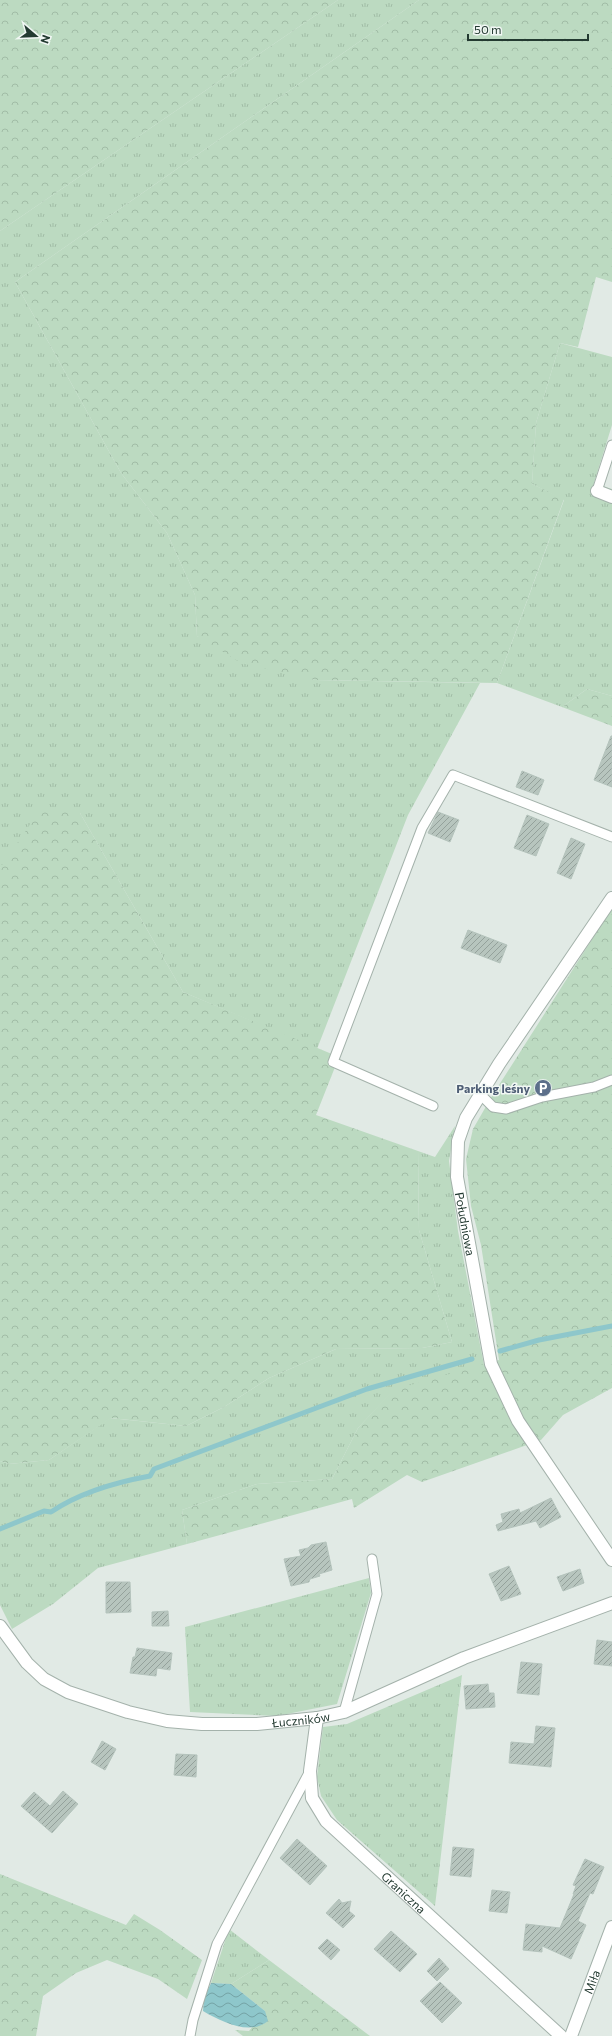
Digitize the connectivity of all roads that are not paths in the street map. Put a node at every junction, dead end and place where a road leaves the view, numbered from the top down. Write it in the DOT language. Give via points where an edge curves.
graph roads {
  1 [pos="612,445"];
  2 [pos="597,491"];
  3 [pos="612,497"];
  4 [pos="612,837"];
  5 [pos="612,898"];
  6 [pos="612,1080"];
  7 [pos="480,1094"];
  8 [pos="433,1106"];
  9 [pos="372,1559"];
  10 [pos="612,1560"];
  11 [pos="612,1603"];
  12 [pos="0,1626"];
  13 [pos="344,1712"];
  14 [pos="317,1718"];
  15 [pos="310,1771"];
  16 [pos="612,1927"];
  17 [pos="190,2036"];
  18 [pos="561,2036"];
  19 [pos="571,2036"];
  1 -- 2 [label="lane"];
  2 -- 3 [label="street"];
  4 -- 8 [label="lane" via="453,775 422,828 333,1062"];
  5 -- 7 [label="street, Południowa"];
  6 -- 7 [label="lane" via="594,1087 542,1097 506,1109 493,1107"];
  7 -- 10 [label="street, Południowa" via="466,1118 458,1141 457,1177 491,1364 518,1421"];
  9 -- 13 [label="lane" via="377,1594"];
  11 -- 13 [label="street, Łuczników" via="464,1658"];
  12 -- 14 [label="street, Łuczników" via="27,1663 44,1679 68,1692 128,1712 167,1721 202,1724 257,1724"];
  13 -- 14 [label="street, Łuczników"];
  14 -- 15 [label="street, Graniczna"];
  15 -- 17 [label="lane" via="217,1944"];
  15 -- 18 [label="street, Graniczna" via="312,1798 326,1821"];
  16 -- 19 [label="street, Miła"];
}
